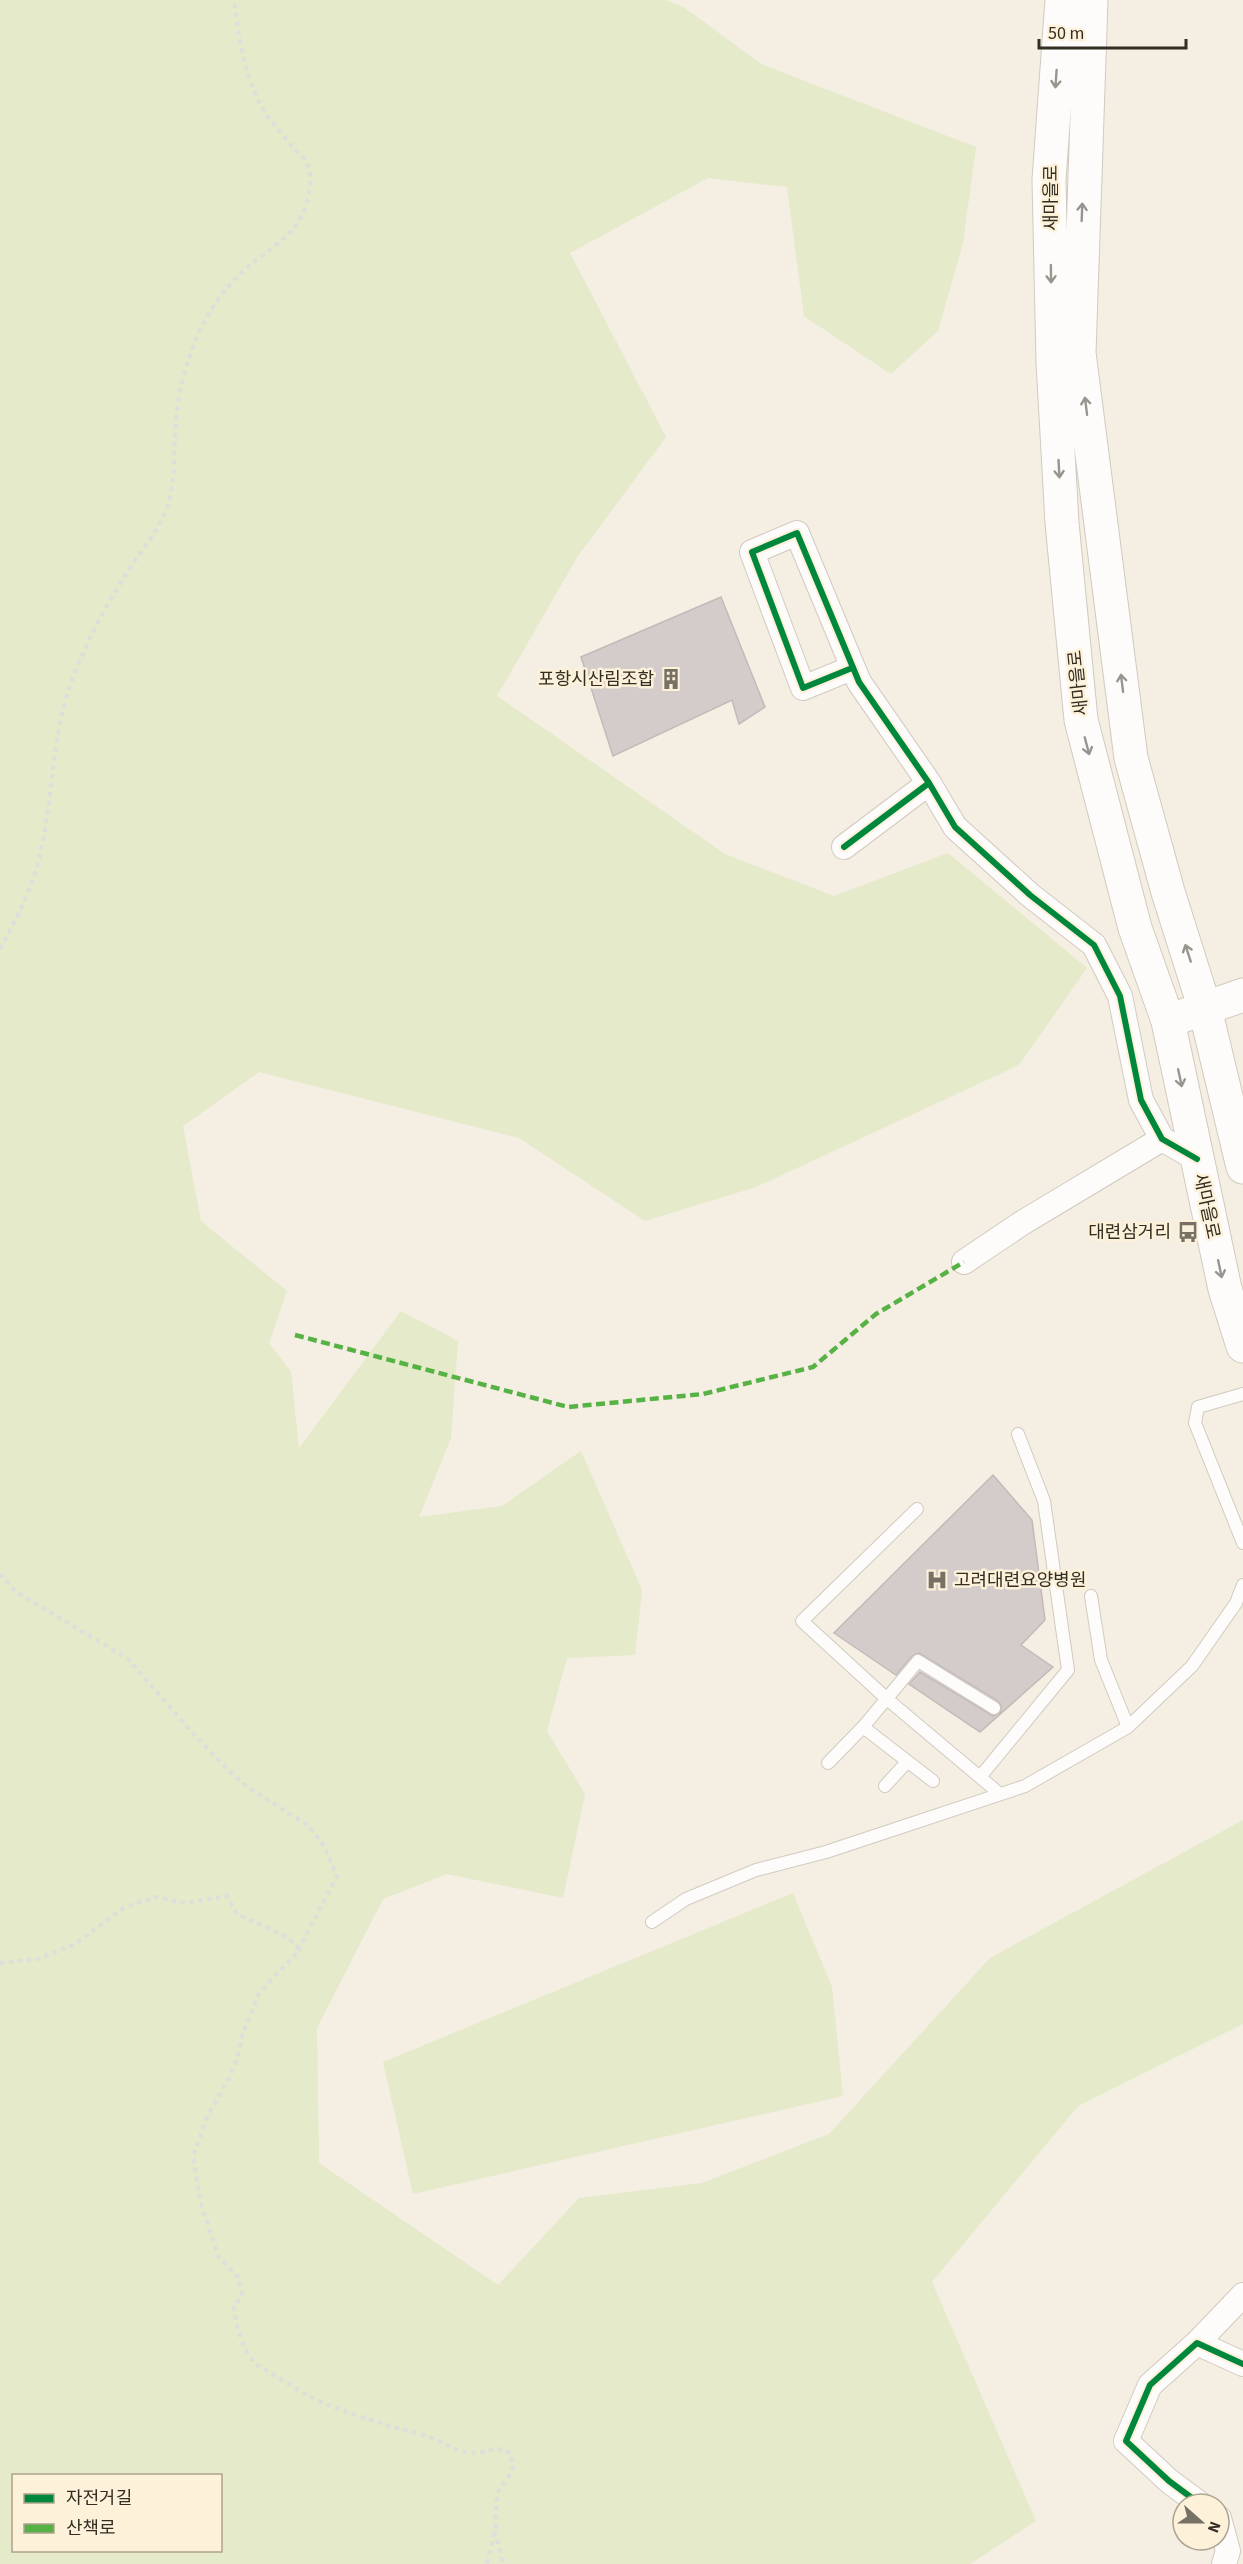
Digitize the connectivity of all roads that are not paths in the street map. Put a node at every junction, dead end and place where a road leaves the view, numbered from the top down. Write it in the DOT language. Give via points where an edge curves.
graph roads {
  1 [pos="1062,0"];
  2 [pos="1091,0"];
  3 [pos="852,668"];
  4 [pos="929,783"];
  5 [pos="844,847"];
  6 [pos="1243,995"];
  7 [pos="1205,1009"];
  8 [pos="1168,1021"];
  9 [pos="1162,1139"];
  10 [pos="1197,1159"];
  11 [pos="1243,1167"];
  12 [pos="964,1262"];
  13 [pos="1243,1346"];
  14 [pos="1243,1394"];
  15 [pos="1018,1434"];
  16 [pos="917,1509"];
  17 [pos="1243,1543"];
  18 [pos="1243,1585"];
  19 [pos="1091,1596"];
  20 [pos="887,1699"];
  21 [pos="994,1708"];
  22 [pos="863,1727"];
  23 [pos="1128,1727"];
  24 [pos="907,1762"];
  25 [pos="828,1763"];
  26 [pos="980,1777"];
  27 [pos="933,1781"];
  28 [pos="885,1786"];
  29 [pos="1000,1794"];
  30 [pos="652,1923"];
  31 [pos="1243,2295"];
  32 [pos="1197,2343"];
  33 [pos="1243,2364"];
  34 [pos="1184,2492"];
  1 -- 8 [label="main road, 새마을로, one-way" via="1049,180 1053,351 1062,523 1081,720 1135,928"];
  7 -- 2 [label="main road, 새마을로, one-way" via="1131,758 1079,353"];
  3 -- 3 [label="street" via="797,533 752,552 803,688"];
  3 -- 4 [label="street"];
  4 -- 5 [label="street"];
  4 -- 9 [label="street" via="955,827 1030,895 1094,945 1120,996 1141,1100"];
  6 -- 7 [label="main road"];
  7 -- 8 [label="main road"];
  7 -- 11 [label="main road, 새마을로"];
  8 -- 10 [label="main road, 새마을로, one-way"];
  9 -- 10 [label="street"];
  9 -- 12 [label="street"];
  10 -- 13 [label="main road, 새마을로, one-way" via="1224,1288"];
  14 -- 17 [label="lane" via="1198,1407 1195,1423"];
  15 -- 26 [label="lane" via="1044,1502 1068,1670"];
  16 -- 20 [label="lane" via="802,1621"];
  18 -- 23 [label="lane" via="1236,1603 1192,1666"];
  19 -- 23 [label="lane" via="1101,1659"];
  20 -- 21 [label="lane" via="918,1661"];
  20 -- 22 [label="lane"];
  20 -- 26 [label="lane"];
  22 -- 24 [label="lane"];
  22 -- 25 [label="lane"];
  23 -- 29 [label="lane" via="1025,1786"];
  24 -- 27 [label="lane"];
  24 -- 28 [label="lane"];
  26 -- 29 [label="lane"];
  29 -- 30 [label="lane" via="826,1852 756,1870 686,1899"];
  31 -- 32 [label="street"];
  32 -- 33 [label="street"];
  32 -- 34 [label="street" via="1150,2385 1126,2441"];
}
